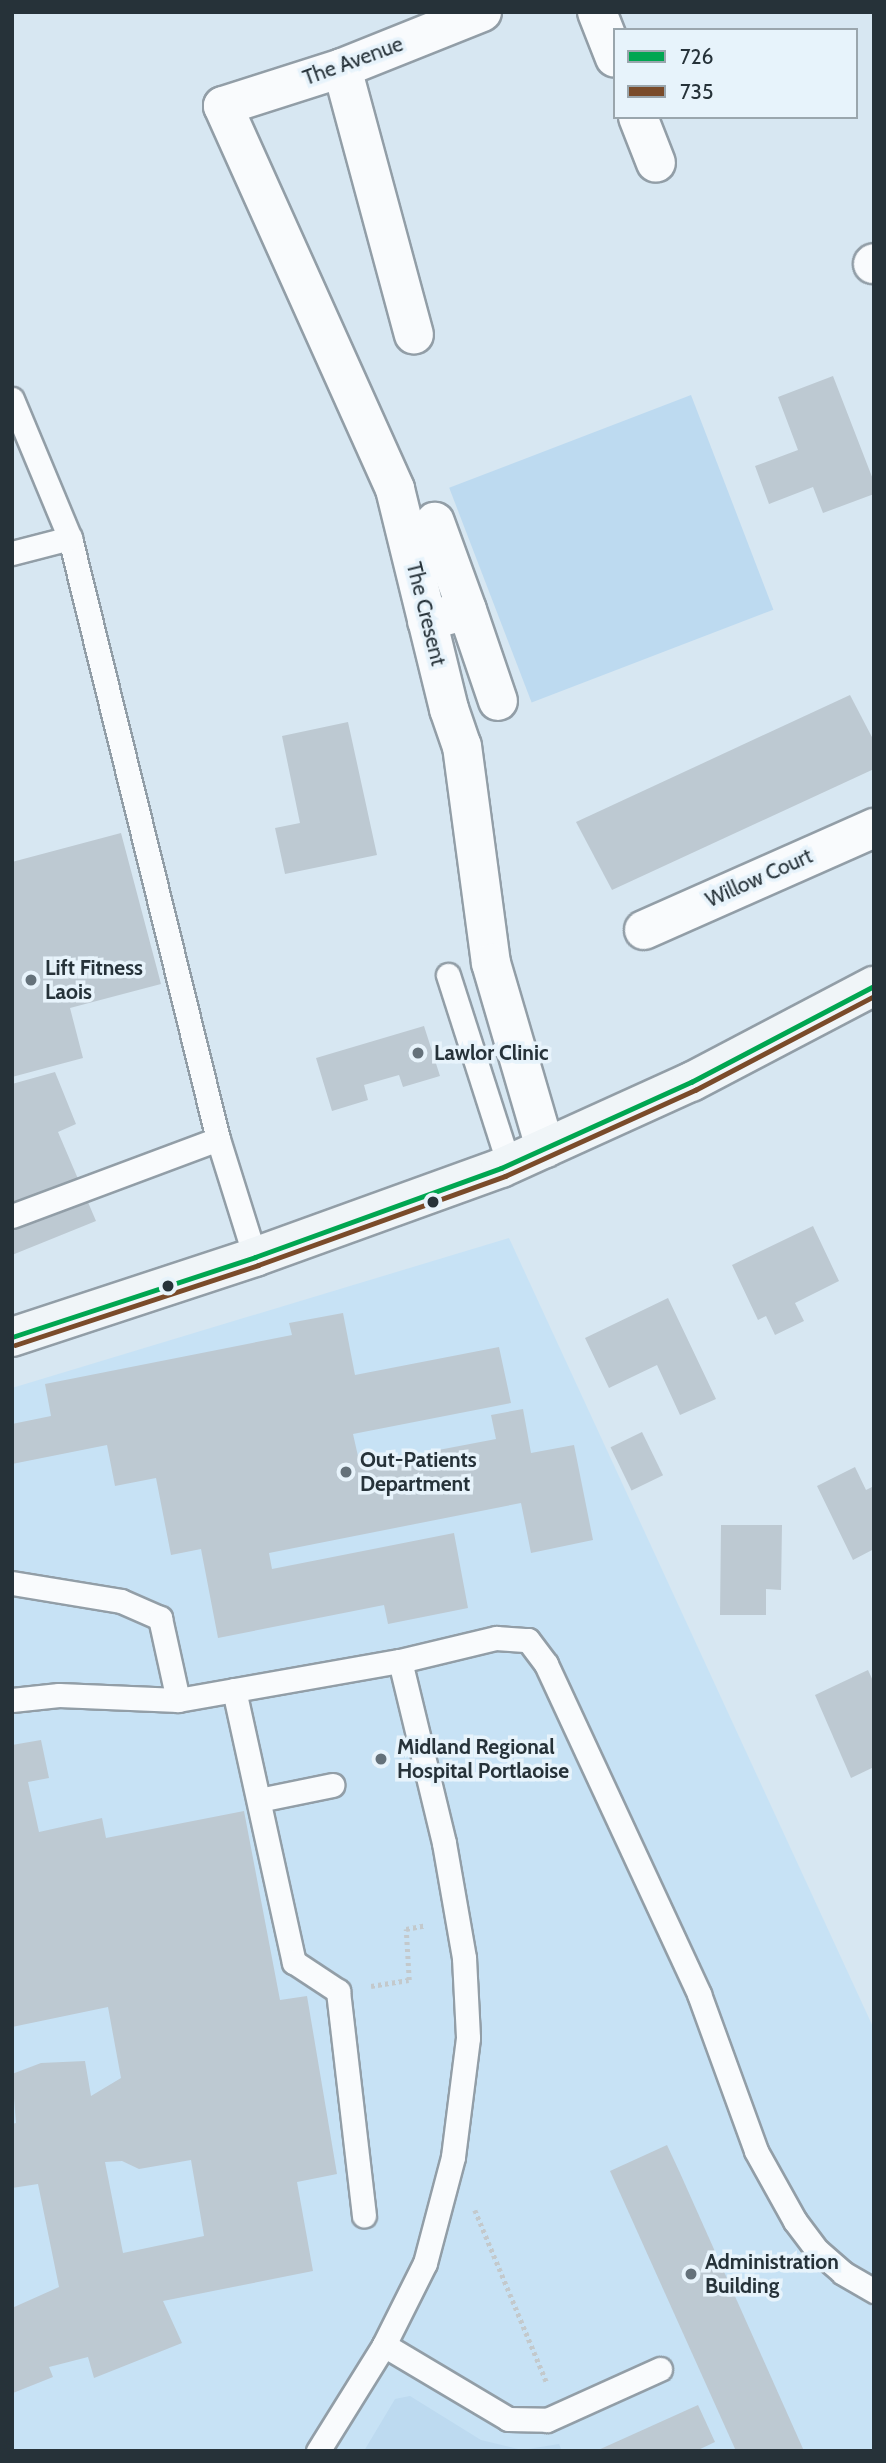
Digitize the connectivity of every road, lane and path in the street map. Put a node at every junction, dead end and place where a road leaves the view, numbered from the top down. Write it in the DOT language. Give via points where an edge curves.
graph roads {
  1 [pos="482,12"];
  2 [pos="597,12"];
  3 [pos="613,53"];
  4 [pos="342,68"];
  5 [pos="223,106"];
  6 [pos="639,119"];
  7 [pos="656,163"];
  8 [pos="414,334"];
  9 [pos="12,399"];
  10 [pos="435,522"];
  11 [pos="70,538"];
  12 [pos="12,553"];
  13 [pos="467,610"];
  14 [pos="428,621"];
  15 [pos="498,701"];
  16 [pos="874,828"];
  17 [pos="644,930"];
  18 [pos="448,975"];
  19 [pos="874,986"];
  20 [pos="218,1139"];
  21 [pos="545,1148"];
  22 [pos="509,1165"];
  23 [pos="12,1216"];
  24 [pos="255,1257"];
  25 [pos="12,1337"];
  26 [pos="12,1583"];
  27 [pos="400,1661"];
  28 [pos="234,1690"];
  29 [pos="12,1700"];
  30 [pos="178,1700"];
  31 [pos="332,1785"];
  32 [pos="259,1800"];
  33 [pos="406,1929"];
  34 [pos="409,1980"];
  35 [pos="453,2157"];
  36 [pos="364,2216"];
  37 [pos="874,2291"];
  38 [pos="384,2345"];
  39 [pos="660,2369"];
  40 [pos="560,2414"];
  41 [pos="318,2451"];
  1 -- 4 [label="street, The Avenue"];
  2 -- 3 [label="street"];
  4 -- 5 [label="street, The Avenue"];
  4 -- 8 [label="street"];
  5 -- 14 [label="street, The Cresent" via="395,489"];
  6 -- 7 [label="street"];
  9 -- 11 [label="lane"];
  10 -- 13 [label="street"];
  11 -- 12 [label="lane"];
  11 -- 20 [label="lane"];
  13 -- 14 [label="street"];
  13 -- 15 [label="street"];
  14 -- 21 [label="street, The Cresent" via="462,746 491,962"];
  16 -- 17 [label="street, Willow Court"];
  18 -- 22 [label="lane"];
  19 -- 21 [label="main road" via="691,1082"];
  20 -- 23 [label="lane"];
  20 -- 24 [label="lane"];
  21 -- 22 [label="main road"];
  22 -- 24 [label="main road"];
  24 -- 25 [label="main road"];
  26 -- 30 [label="lane" via="121,1601 160,1618"];
  27 -- 28 [label="lane"];
  27 -- 35 [label="lane" via="444,1843 464,1958 468,2038"];
  27 -- 37 [label="lane" via="496,1638 528,1640 546,1664 699,1994 756,2151 795,2221 818,2251"];
  28 -- 30 [label="lane"];
  28 -- 32 [label="lane"];
  29 -- 30 [label="lane" via="59,1696"];
  31 -- 32 [label="lane"];
  32 -- 36 [label="lane" via="295,1962 338,1991"];
  33 -- 34 [label="path"];
  35 -- 38 [label="lane" via="425,2263"];
  35 -- 40 [label="path"];
  38 -- 40 [label="lane" via="508,2419 547,2420"];
  38 -- 41 [label="lane"];
  39 -- 40 [label="lane"];
}
